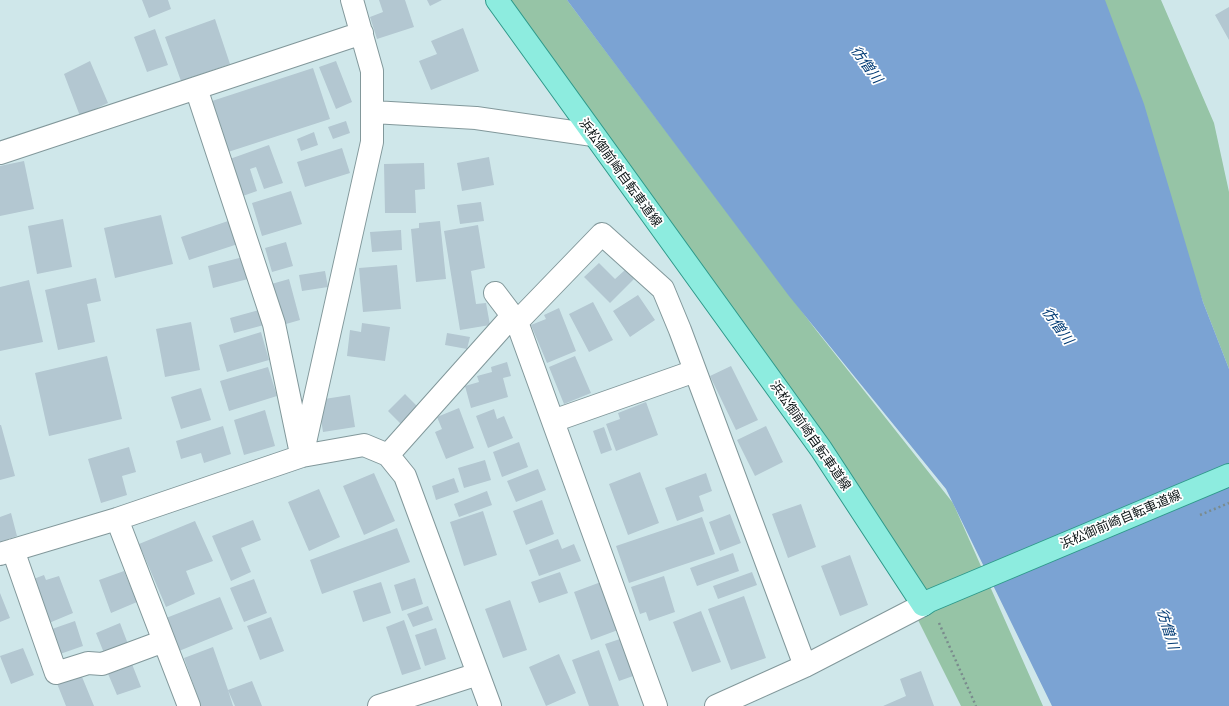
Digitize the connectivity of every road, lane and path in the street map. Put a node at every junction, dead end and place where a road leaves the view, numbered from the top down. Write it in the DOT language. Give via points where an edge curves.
graph roads {
  1 [pos="352,0"];
  2 [pos="497,0"];
  3 [pos="362,33"];
  4 [pos="196,88"];
  5 [pos="373,112"];
  6 [pos="593,135"];
  7 [pos="0,153"];
  8 [pos="494,293"];
  9 [pos="514,319"];
  10 [pos="695,371"];
  11 [pos="552,420"];
  12 [pos="388,455"];
  13 [pos="302,456"];
  14 [pos="1229,476"];
  15 [pos="117,519"];
  16 [pos="6,552"];
  17 [pos="926,603"];
  18 [pos="164,641"];
  19 [pos="805,666"];
  20 [pos="478,674"];
  21 [pos="189,706"];
  22 [pos="379,706"];
  23 [pos="490,706"];
  24 [pos="656,706"];
  25 [pos="716,706"];
  26 [pos="976,706"];
  1 -- 3 [label="street"];
  2 -- 6 [label="main road, 浜松御前崎自転車道線"];
  3 -- 4 [label="street"];
  3 -- 5 [label="street" via="372,71"];
  4 -- 7 [label="street"];
  4 -- 13 [label="street" via="274,324"];
  5 -- 6 [label="street" via="476,118"];
  5 -- 13 [label="street" via="372,142"];
  6 -- 17 [label="main road, 浜松御前崎自転車道線" via="821,449"];
  8 -- 9 [label="street"];
  9 -- 10 [label="street" via="602,234 663,289"];
  9 -- 11 [label="street"];
  9 -- 12 [label="street"];
  10 -- 11 [label="street"];
  10 -- 19 [label="street"];
  11 -- 24 [label="street"];
  12 -- 13 [label="street" via="364,445"];
  12 -- 20 [label="street" via="405,476"];
  13 -- 15 [label="street"];
  14 -- 17 [label="main road, 浜松御前崎自転車道線"];
  15 -- 16 [label="street"];
  15 -- 18 [label="street"];
  16 -- 18 [label="street" via="56,673 88,663 102,664"];
  17 -- 19 [label="street"];
  17 -- 26 [label="path"];
  18 -- 21 [label="street"];
  19 -- 25 [label="street"];
  20 -- 22 [label="street"];
  20 -- 23 [label="street"];
}
